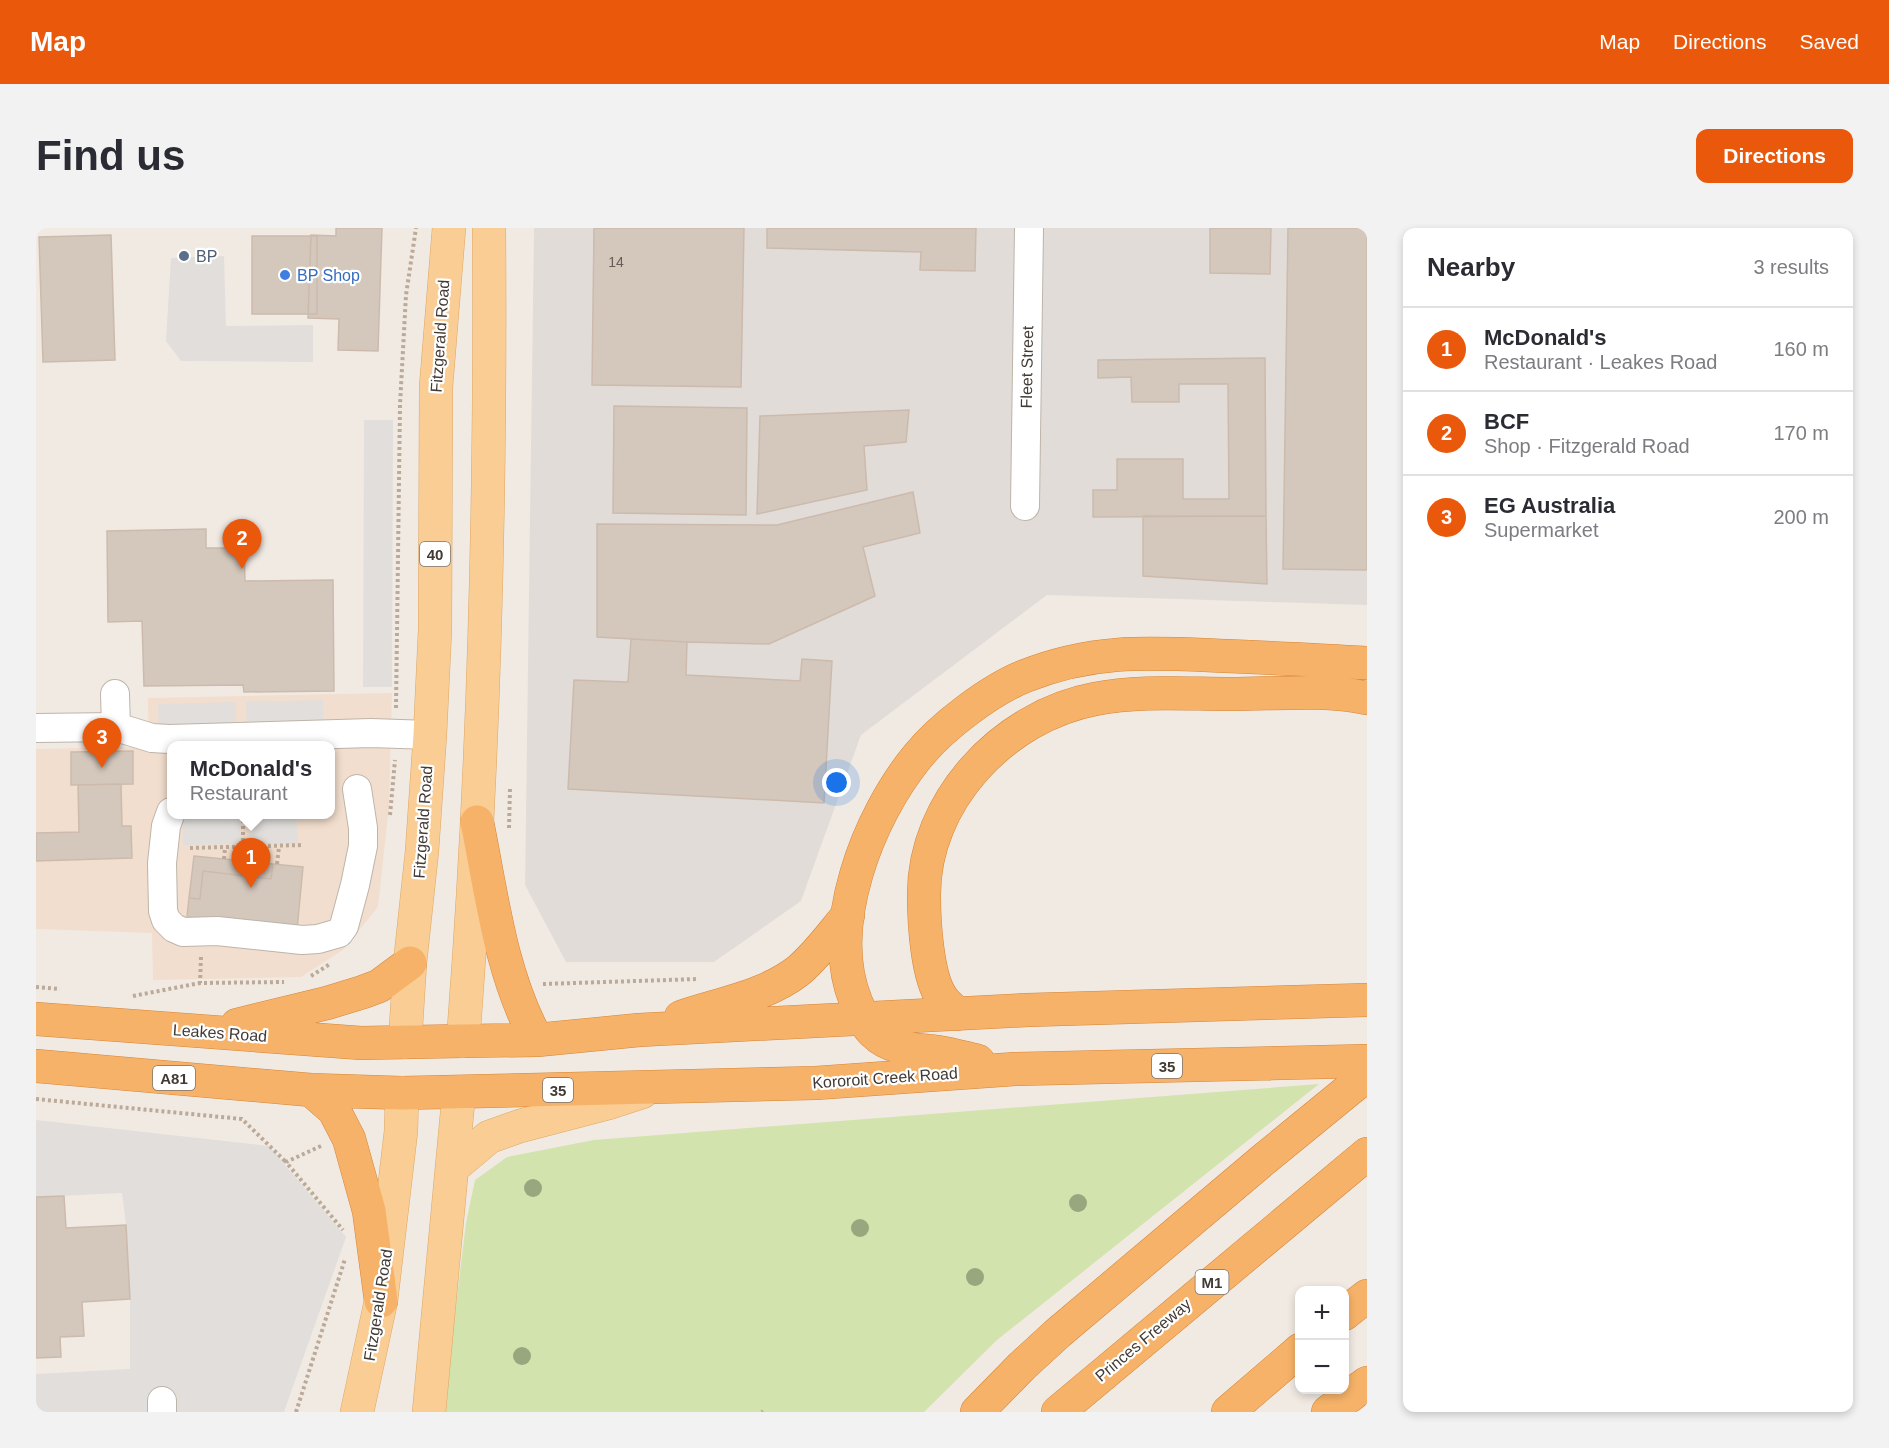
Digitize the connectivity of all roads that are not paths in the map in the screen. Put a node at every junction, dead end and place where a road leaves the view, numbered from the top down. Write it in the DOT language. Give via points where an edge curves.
graph roads {
  1 [pos="449,228"];
  2 [pos="489,228"];
  3 [pos="1029,228"];
  4 [pos="1025,506"];
  5 [pos="1367,663"];
  6 [pos="115,693"];
  7 [pos="1367,698"];
  8 [pos="116,727"];
  9 [pos="36,728"];
  10 [pos="430,735"];
  11 [pos="359,800"];
  12 [pos="168,819"];
  13 [pos="477,822"];
  14 [pos="848,915"];
  15 [pos="410,963"];
  16 [pos="1367,1000"];
  17 [pos="40,1014"];
  18 [pos="958,1014"];
  19 [pos="863,1019"];
  20 [pos="639,1030"];
  21 [pos="206,1032"];
  22 [pos="537,1040"];
  23 [pos="463,1041"];
  24 [pos="405,1042"];
  25 [pos="1367,1061"];
  26 [pos="36,1066"];
  27 [pos="1015,1069"];
  28 [pos="1367,1075"];
  29 [pos="658,1086"];
  30 [pos="311,1090"];
  31 [pos="459,1092"];
  32 [pos="402,1093"];
  33 [pos="1367,1154"];
  34 [pos="452,1168"];
  35 [pos="1367,1296"];
  36 [pos="381,1301"];
  37 [pos="1349,1310"];
  38 [pos="1295,1353"];
  39 [pos="1367,1383"];
  40 [pos="357,1412"];
  41 [pos="429,1412"];
  42 [pos="977,1412"];
  43 [pos="1058,1412"];
  44 [pos="1228,1412"];
  45 [pos="1328,1412"];
  1 -- 10 [label="main road, Fitzgerald Road / 40" via="436,387 435,630"];
  2 -- 13 [label="main road" via="488,448"];
  3 -- 4 [label="street, Fleet Street"];
  5 -- 14 [label="highway" via="1123,653 1056,665 1022,677 981,700 918,755 892,791 870,832"];
  6 -- 8 [label="street"];
  7 -- 18 [label="highway" via="1318,693 1095,698 1065,706 1016,731 977,765 948,804 927,862 924,918 934,979 942,999"];
  8 -- 9 [label="street"];
  8 -- 10 [label="street" via="169,739"];
  10 -- 15 [label="main road, Fitzgerald Road / 40"];
  11 -- 12 [label="street" via="350,850 326,923 319,932 302,940 217,931 183,932 174,928 163,911 162,863"];
  13 -- 22 [label="highway" via="504,958 515,995"];
  13 -- 23 [label="main road"];
  14 -- 19 [label="highway" via="847,968"];
  14 -- 20 [label="highway" via="785,979 753,994"];
  15 -- 21 [label="highway" via="379,986 363,992"];
  15 -- 24 [label="main road, Fitzgerald Road / 40"];
  16 -- 18 [label="highway"];
  17 -- 21 [label="highway, Leakes Road"];
  18 -- 19 [label="highway"];
  19 -- 20 [label="highway"];
  19 -- 27 [label="highway" via="887,1043 902,1048 940,1052"];
  20 -- 22 [label="highway"];
  21 -- 24 [label="highway, Leakes Road" via="361,1043"];
  22 -- 23 [label="highway"];
  23 -- 24 [label="highway"];
  23 -- 31 [label="highway"];
  24 -- 32 [label="highway, Fitzgerald Road"];
  25 -- 27 [label="highway, Kororoit Creek Road / 35"];
  26 -- 30 [label="highway, A81"];
  27 -- 29 [label="highway, Kororoit Creek Road / 35" via="816,1083"];
  28 -- 42 [label="highway" via="1058,1333"];
  29 -- 31 [label="highway, Kororoit Creek Road / 35"];
  29 -- 34 [label="main road" via="489,1137"];
  30 -- 32 [label="highway, A81"];
  30 -- 36 [label="highway" via="334,1110 349,1139 369,1211"];
  31 -- 32 [label="highway, Kororoit Creek Road"];
  31 -- 34 [label="main road"];
  32 -- 36 [label="main road, Fitzgerald Road"];
  33 -- 43 [label="highway, Princes Freeway / M1"];
  34 -- 41 [label="main road"];
  35 -- 37 [label="highway"];
  36 -- 40 [label="main road, Fitzgerald Road"];
  38 -- 44 [label="highway"];
  39 -- 45 [label="highway"];
}
